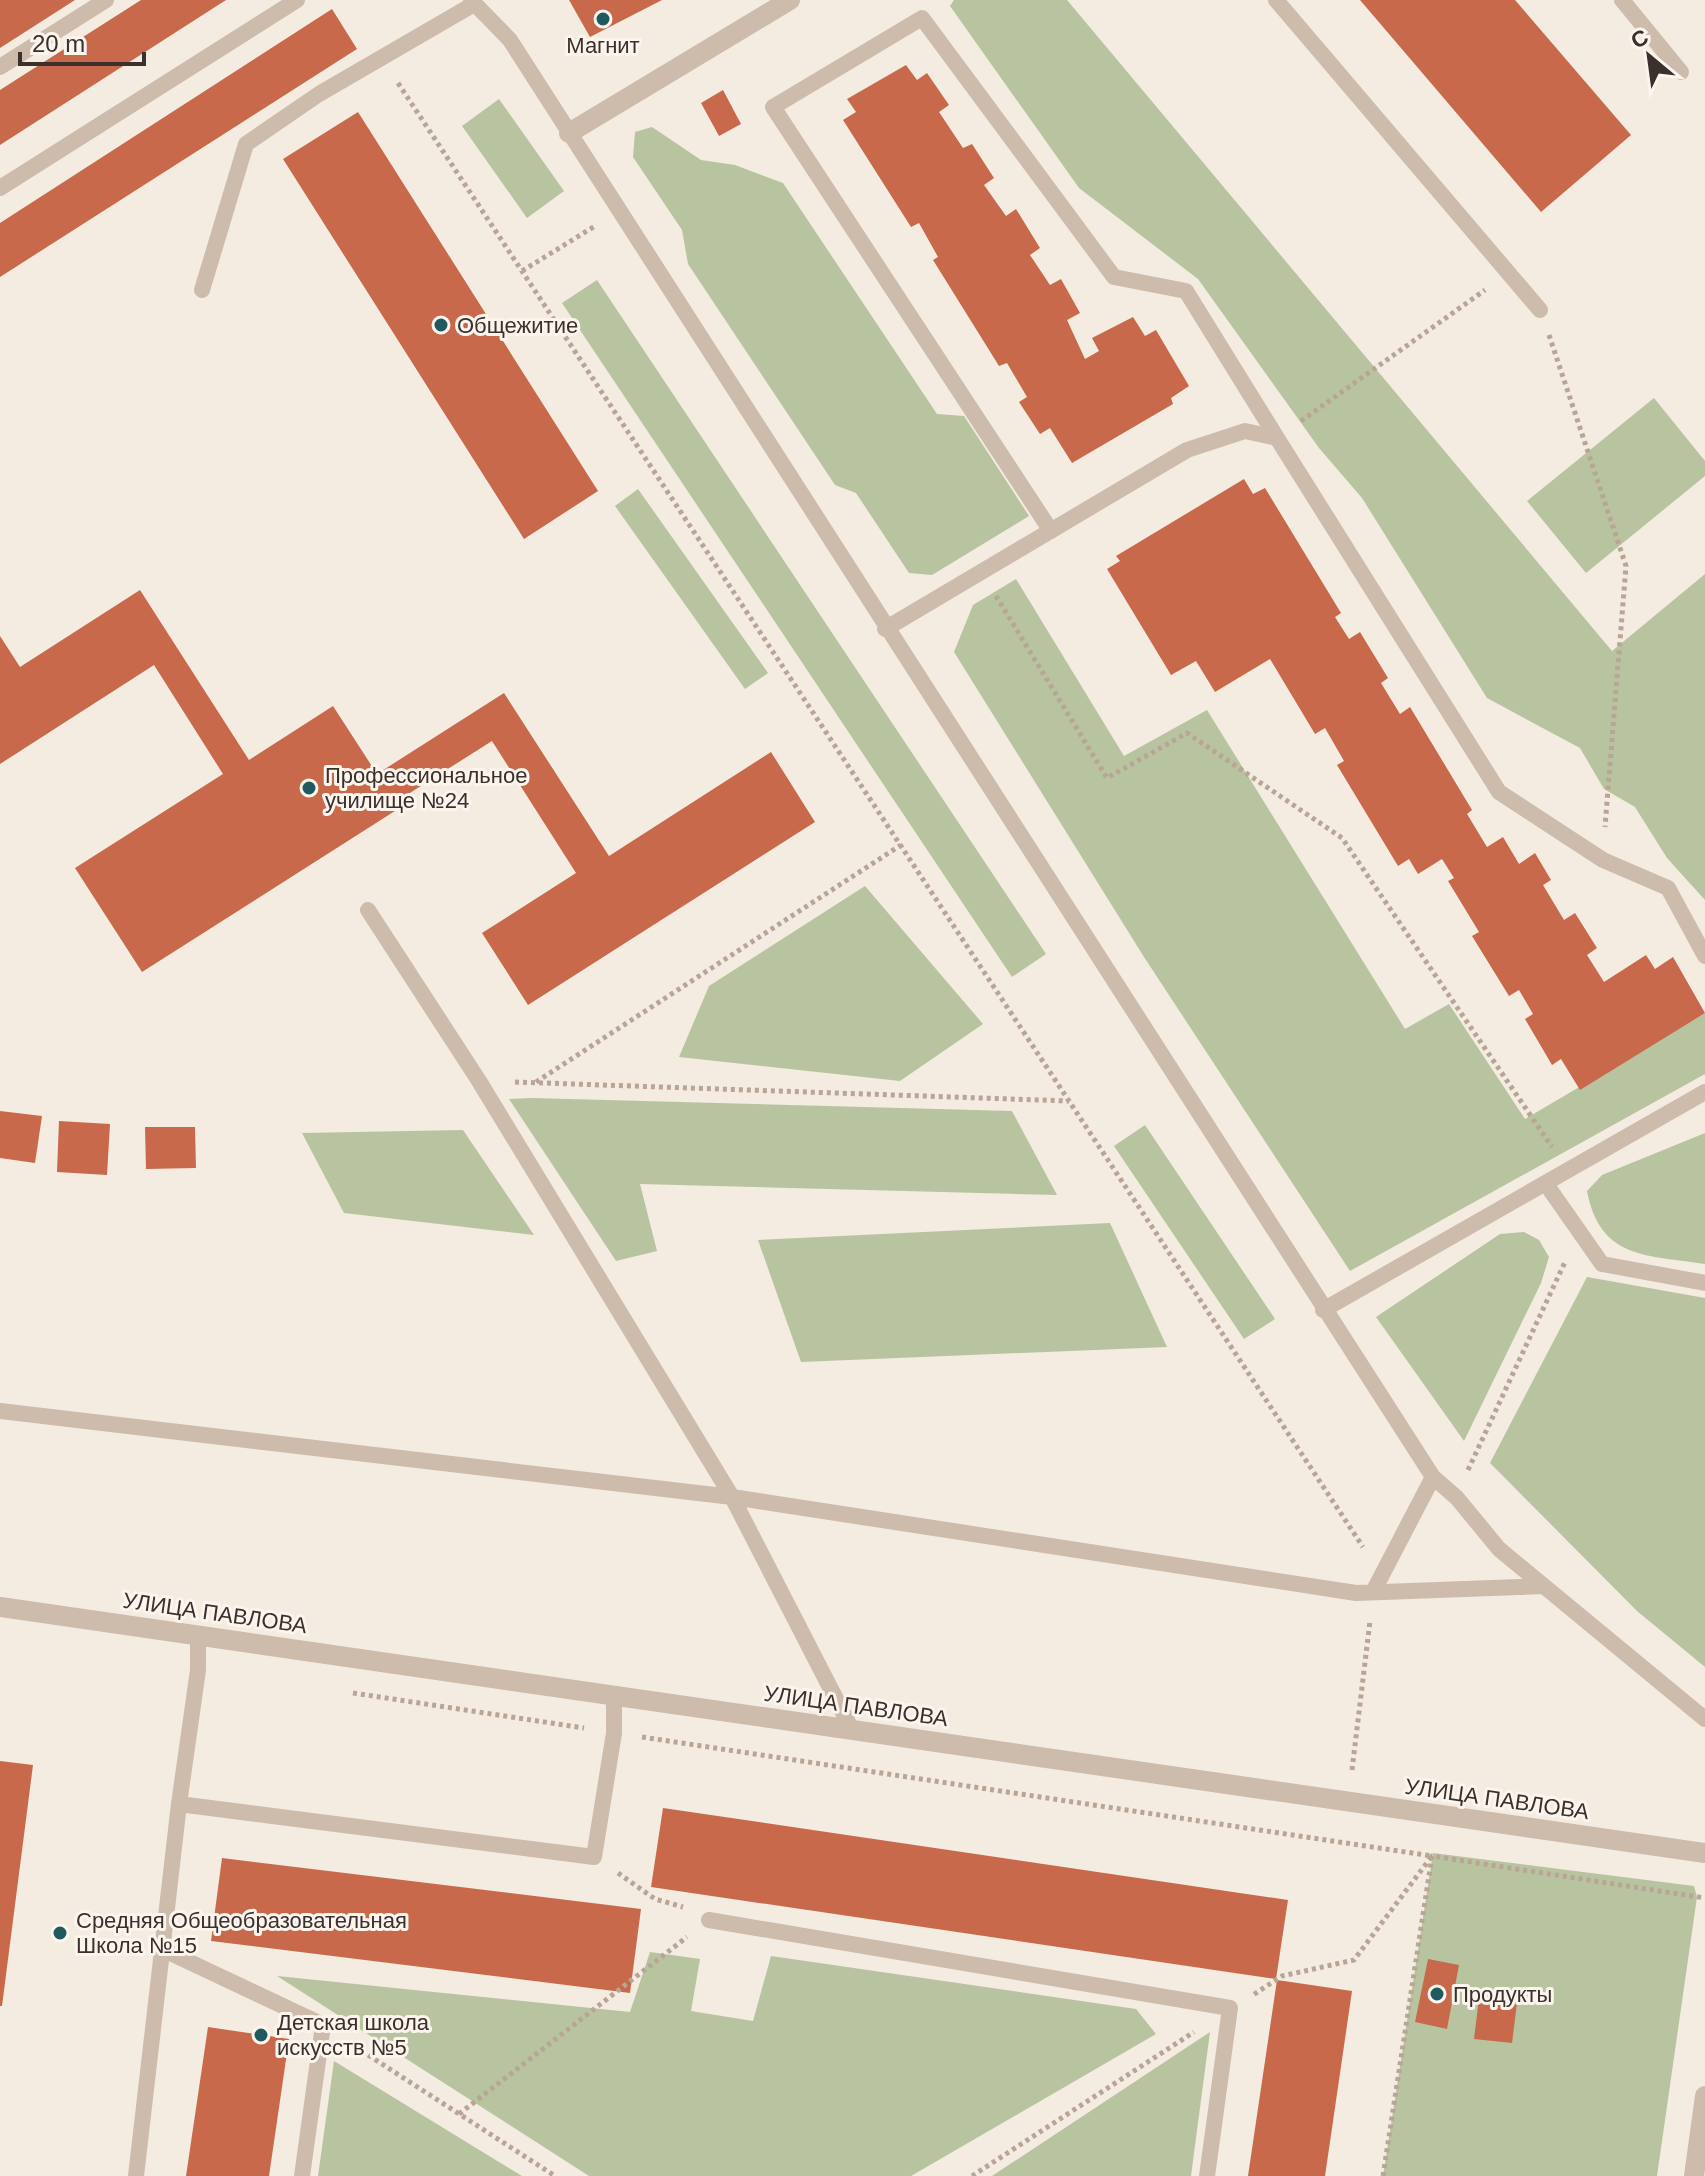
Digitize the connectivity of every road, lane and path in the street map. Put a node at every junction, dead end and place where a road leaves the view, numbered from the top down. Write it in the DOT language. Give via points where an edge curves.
graph roads {
  1 [pos="106,0"];
  2 [pos="297,0"];
  3 [pos="790,0"];
  4 [pos="1276,0"];
  5 [pos="1622,0"];
  6 [pos="473,2"];
  7 [pos="382,58"];
  8 [pos="0,67"];
  9 [pos="1681,72"];
  10 [pos="569,133"];
  11 [pos="0,188"];
  12 [pos="619,211"];
  13 [pos="522,271"];
  14 [pos="1509,273"];
  15 [pos="202,290"];
  16 [pos="1540,310"];
  17 [pos="1277,438"];
  18 [pos="1051,531"];
  19 [pos="982,572"];
  20 [pos="885,629"];
  21 [pos="901,845"];
  22 [pos="1603,860"];
  23 [pos="368,910"];
  24 [pos="1705,956"];
  25 [pos="479,1081"];
  26 [pos="535,1083"];
  27 [pos="1705,1092"];
  28 [pos="1070,1101"];
  29 [pos="1567,1171"];
  30 [pos="1546,1184"];
  31 [pos="1579,1232"];
  32 [pos="1705,1283"];
  33 [pos="1323,1310"];
  34 [pos="0,1411"];
  35 [pos="1433,1477"];
  36 [pos="732,1497"];
  37 [pos="1457,1498"];
  38 [pos="1544,1586"];
  39 [pos="1373,1592"];
  40 [pos="0,1607"];
  41 [pos="198,1635"];
  42 [pos="337,1691"];
  43 [pos="614,1696"];
  44 [pos="1705,1719"];
  45 [pos="852,1730"];
  46 [pos="614,1733"];
  47 [pos="1348,1802"];
  48 [pos="179,1804"];
  49 [pos="1705,1853"];
  50 [pos="1432,1856"];
  51 [pos="594,1857"];
  52 [pos="1705,1898"];
  53 [pos="683,1907"];
  54 [pos="709,1920"];
  55 [pos="162,1949"];
  56 [pos="323,2025"];
  57 [pos="1705,2096"];
  58 [pos="459,2114"];
  59 [pos="136,2176"];
  60 [pos="302,2176"];
  61 [pos="555,2176"];
  62 [pos="1207,2176"];
  63 [pos="1383,2176"];
  64 [pos="1694,2176"];
  1 -- 8 [label="lane"];
  2 -- 11 [label="lane"];
  3 -- 10 [label="street"];
  4 -- 14 [label="lane"];
  5 -- 9 [label="lane"];
  6 -- 7 [label="lane"];
  6 -- 10 [label="lane" via="510,40"];
  7 -- 13 [label="path"];
  7 -- 15 [label="lane" via="246,144"];
  10 -- 12 [label="lane"];
  12 -- 13 [label="path"];
  12 -- 20 [label="lane"];
  13 -- 21 [label="path"];
  14 -- 16 [label="lane"];
  14 -- 17 [label="path"];
  16 -- 22 [label="path" via="1626,566"];
  17 -- 18 [label="lane" via="1245,431 1187,450"];
  17 -- 18 [label="lane" via="1186,291 1114,277 922,18 773,107"];
  17 -- 22 [label="lane" via="1499,792"];
  18 -- 19 [label="lane"];
  19 -- 20 [label="lane"];
  19 -- 29 [label="path" via="1107,778 1187,733 1342,838"];
  20 -- 33 [label="lane"];
  21 -- 26 [label="path"];
  21 -- 28 [label="path"];
  22 -- 24 [label="lane" via="1668,888"];
  23 -- 25 [label="lane"];
  25 -- 26 [label="path"];
  25 -- 36 [label="lane"];
  26 -- 28 [label="path"];
  27 -- 29 [label="lane"];
  28 -- 39 [label="path" via="1376,1568"];
  29 -- 30 [label="lane"];
  30 -- 31 [label="lane"];
  30 -- 33 [label="lane"];
  31 -- 32 [label="lane" via="1602,1264"];
  31 -- 37 [label="path"];
  33 -- 35 [label="lane"];
  34 -- 36 [label="lane"];
  35 -- 37 [label="lane"];
  35 -- 39 [label="lane"];
  36 -- 39 [label="lane"];
  36 -- 45 [label="lane"];
  37 -- 38 [label="lane" via="1499,1549"];
  38 -- 39 [label="lane"];
  38 -- 44 [label="lane"];
  39 -- 47 [label="path"];
  40 -- 41 [label="street, УЛИЦА ПАВЛОВА"];
  41 -- 43 [label="street, УЛИЦА ПАВЛОВА"];
  41 -- 48 [label="lane"];
  42 -- 46 [label="path"];
  43 -- 45 [label="street, УЛИЦА ПАВЛОВА"];
  43 -- 46 [label="lane"];
  45 -- 47 [label="street, УЛИЦА ПАВЛОВА"];
  46 -- 50 [label="path"];
  46 -- 51 [label="lane"];
  47 -- 49 [label="street, УЛИЦА ПАВЛОВА"];
  48 -- 51 [label="lane"];
  48 -- 55 [label="lane"];
  50 -- 52 [label="path"];
  50 -- 63 [label="path"];
  51 -- 53 [label="path" via="655,1899"];
  54 -- 58 [label="path"];
  54 -- 62 [label="lane" via="1230,2008"];
  55 -- 56 [label="lane"];
  55 -- 59 [label="lane"];
  56 -- 58 [label="path"];
  56 -- 60 [label="lane"];
  57 -- 64 [label="street"];
  58 -- 61 [label="path"];
}
